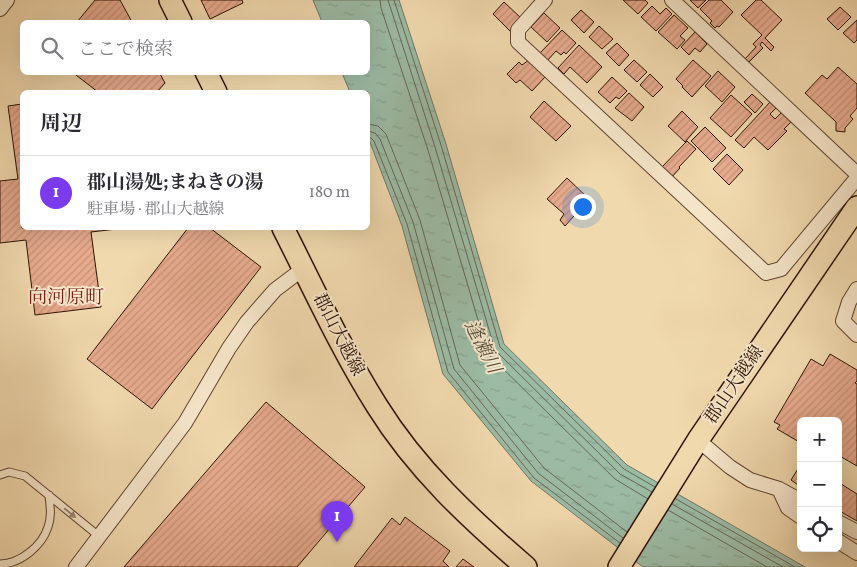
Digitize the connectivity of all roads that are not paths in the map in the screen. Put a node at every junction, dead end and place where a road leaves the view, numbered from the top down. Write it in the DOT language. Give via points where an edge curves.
graph roads {
  1 [pos="8,0"];
  2 [pos="170,0"];
  3 [pos="545,0"];
  4 [pos="672,0"];
  5 [pos="0,9"];
  6 [pos="180,20"];
  7 [pos="208,75"];
  8 [pos="215,90"];
  9 [pos="857,176"];
  10 [pos="857,207"];
  11 [pos="284,230"];
  12 [pos="304,268"];
  13 [pos="857,289"];
  14 [pos="857,335"];
  15 [pos="695,445"];
  16 [pos="0,475"];
  17 [pos="779,489"];
  18 [pos="49,496"];
  19 [pos="797,499"];
  20 [pos="797,514"];
  21 [pos="842,524"];
  22 [pos="857,532"];
  23 [pos="100,537"];
  24 [pos="842,544"];
  25 [pos="857,553"];
  26 [pos="0,564"];
  27 [pos="76,567"];
  28 [pos="526,567"];
  29 [pos="619,567"];
  1 -- 5 [label="street"];
  2 -- 6 [label="main road"];
  3 -- 9 [label="street" via="518,30 518,42 766,273 781,269"];
  4 -- 9 [label="street"];
  7 -- 8 [label="main road"];
  10 -- 15 [label="main road, 郡山大越線"];
  11 -- 12 [label="main road, 郡山大越線"];
  12 -- 23 [label="street" via="275,290 246,322 185,423"];
  12 -- 28 [label="main road, 郡山大越線" via="372,399 417,462 456,504"];
  13 -- 14 [label="street" via="843,321"];
  15 -- 17 [label="street" via="750,480"];
  15 -- 29 [label="main road, 郡山大越線"];
  16 -- 18 [label="lane" via="9,472 25,476"];
  17 -- 19 [label="street"];
  17 -- 20 [label="street" via="788,508"];
  18 -- 23 [label="lane, one-way"];
  18 -- 26 [label="lane" via="51,513 48,529 37,545 23,558"];
  21 -- 22 [label="street"];
  23 -- 27 [label="street"];
  24 -- 25 [label="street"];
}
